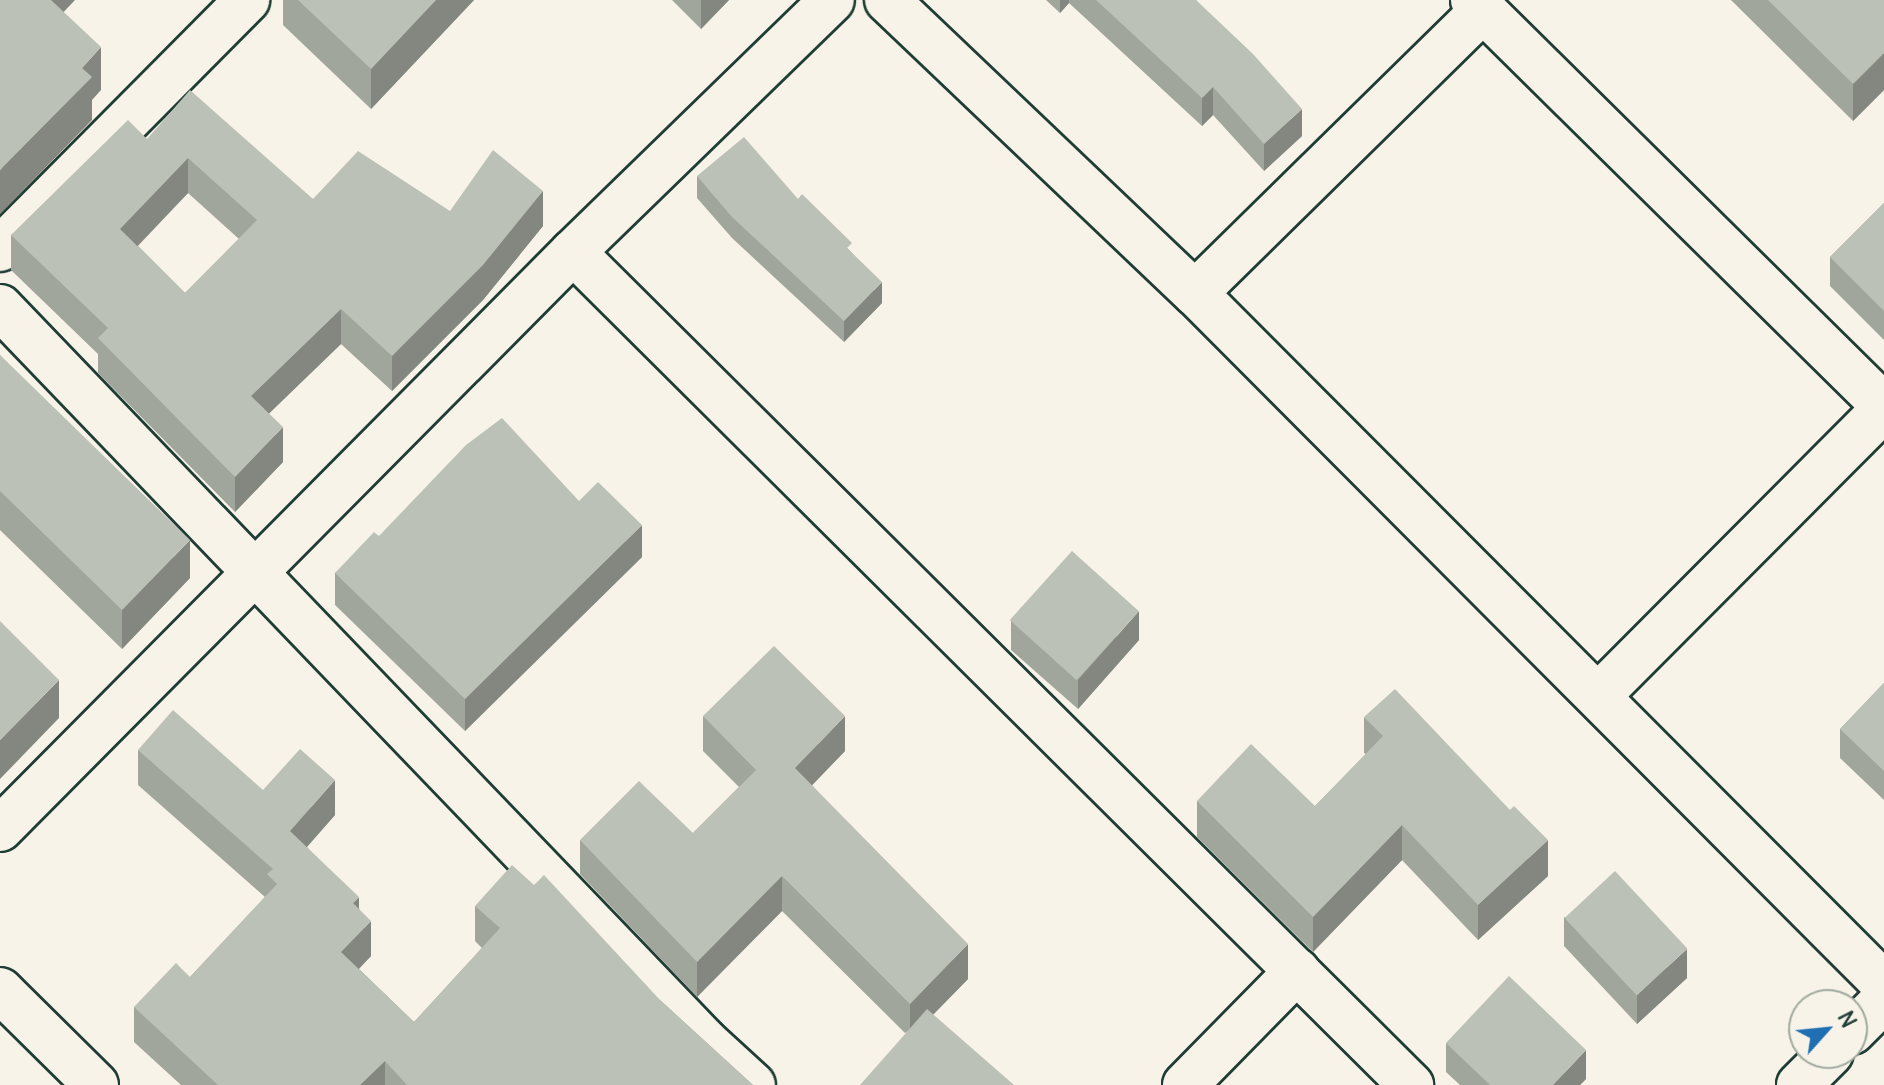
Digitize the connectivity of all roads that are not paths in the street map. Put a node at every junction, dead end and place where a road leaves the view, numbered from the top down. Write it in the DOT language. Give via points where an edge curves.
graph roads {
  1 [pos="247,0"];
  2 [pos="832,0"];
  3 [pos="887,0"];
  4 [pos="1478,5"];
  5 [pos="0,249"];
  6 [pos="573,252"];
  7 [pos="1195,293"];
  8 [pos="0,307"];
  9 [pos="1884,407"];
  10 [pos="257,570"];
  11 [pos="1598,696"];
  12 [pos="0,829"];
  13 [pos="1297,971"];
  14 [pos="1884,984"];
  15 [pos="0,990"];
  16 [pos="1884,1000"];
  17 [pos="1868,1016"];
  18 [pos="1815,1069"];
  19 [pos="96,1085"];
  20 [pos="753,1085"];
  21 [pos="1185,1085"];
  22 [pos="1411,1085"];
  23 [pos="1799,1085"];
  1 -- 5 [label="street"];
  2 -- 6 [label="street"];
  3 -- 7 [label="street"];
  4 -- 7 [label="street"];
  4 -- 9 [label="street"];
  6 -- 10 [label="street"];
  6 -- 13 [label="street"];
  7 -- 11 [label="street"];
  8 -- 10 [label="street"];
  9 -- 11 [label="street"];
  10 -- 12 [label="street"];
  10 -- 20 [label="street" via="705,1041"];
  11 -- 14 [label="street"];
  13 -- 21 [label="street"];
  13 -- 22 [label="street"];
  15 -- 19 [label="street"];
  16 -- 17 [label="street"];
  18 -- 23 [label="street"];
}
